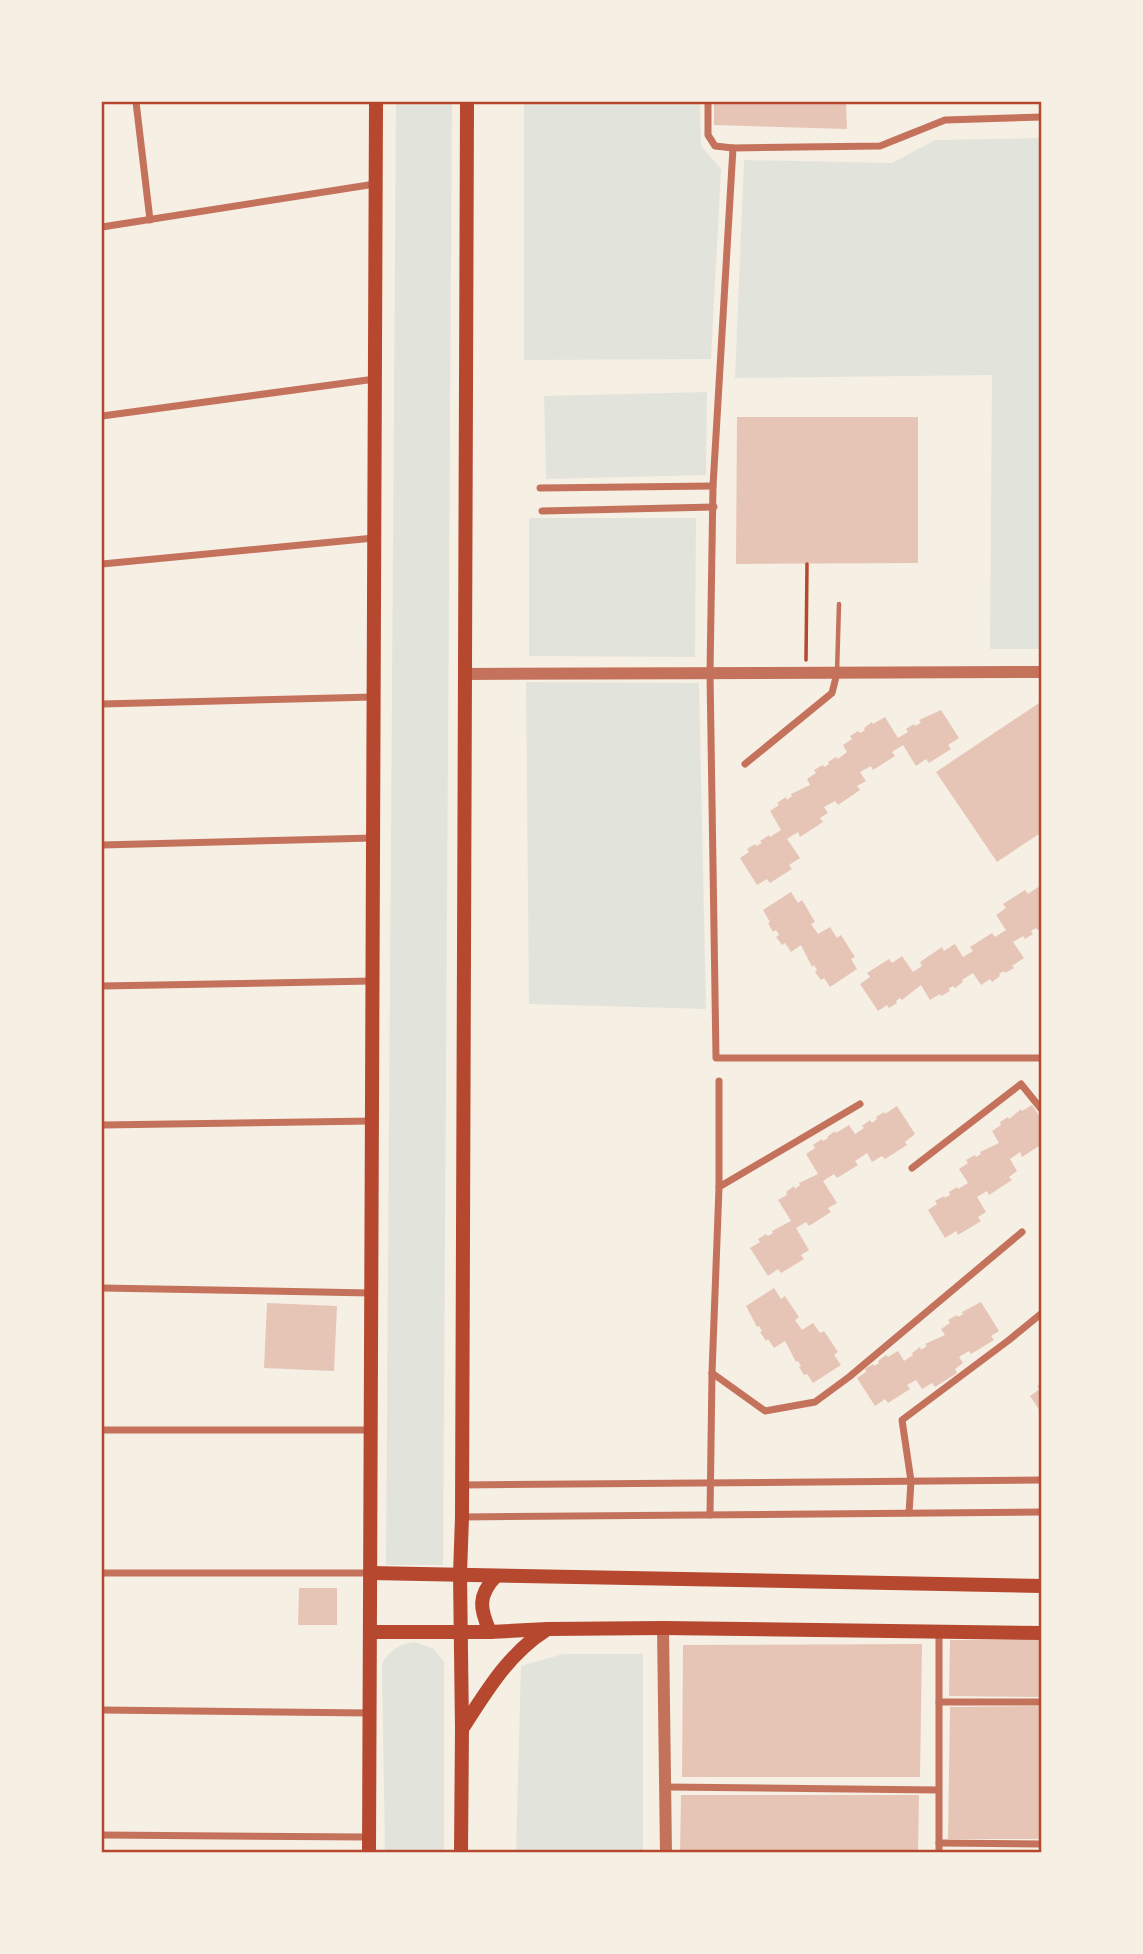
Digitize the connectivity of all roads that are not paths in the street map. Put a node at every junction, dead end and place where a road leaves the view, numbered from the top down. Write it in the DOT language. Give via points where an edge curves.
graph roads {
  1 [pos="136,102"];
  2 [pos="376,102"];
  3 [pos="467,102"];
  4 [pos="708,102"];
  5 [pos="1041,117"];
  6 [pos="733,148"];
  7 [pos="376,184"];
  8 [pos="150,220"];
  9 [pos="102,227"];
  10 [pos="375,379"];
  11 [pos="102,416"];
  12 [pos="713,486"];
  13 [pos="540,488"];
  14 [pos="714,508"];
  15 [pos="542,511"];
  16 [pos="375,537"];
  17 [pos="102,564"];
  18 [pos="839,604"];
  19 [pos="1041,672"];
  20 [pos="710,673"];
  21 [pos="837,673"];
  22 [pos="465,674"];
  23 [pos="374,697"];
  24 [pos="102,704"];
  25 [pos="745,764"];
  26 [pos="373,838"];
  27 [pos="102,845"];
  28 [pos="373,981"];
  29 [pos="102,986"];
  30 [pos="1041,1058"];
  31 [pos="719,1081"];
  32 [pos="860,1104"];
  33 [pos="1041,1110"];
  34 [pos="372,1121"];
  35 [pos="102,1125"];
  36 [pos="912,1168"];
  37 [pos="719,1187"];
  38 [pos="1021,1232"];
  39 [pos="102,1288"];
  40 [pos="372,1293"];
  41 [pos="1041,1313"];
  42 [pos="712,1373"];
  43 [pos="102,1430"];
  44 [pos="371,1430"];
  45 [pos="1041,1480"];
  46 [pos="911,1481"];
  47 [pos="709,1483"];
  48 [pos="462,1485"];
  49 [pos="1041,1512"];
  50 [pos="908,1513"];
  51 [pos="710,1515"];
  52 [pos="462,1517"];
  53 [pos="102,1573"];
  54 [pos="370,1573"];
  55 [pos="460,1574"];
  56 [pos="496,1576"];
  57 [pos="1041,1586"];
  58 [pos="663,1628"];
  59 [pos="547,1629"];
  60 [pos="370,1632"];
  61 [pos="461,1632"];
  62 [pos="491,1632"];
  63 [pos="939,1632"];
  64 [pos="1041,1633"];
  65 [pos="939,1702"];
  66 [pos="1041,1702"];
  67 [pos="102,1710"];
  68 [pos="370,1713"];
  69 [pos="462,1729"];
  70 [pos="665,1787"];
  71 [pos="938,1790"];
  72 [pos="102,1835"];
  73 [pos="369,1837"];
  74 [pos="939,1843"];
  75 [pos="1041,1844"];
  76 [pos="369,1853"];
  77 [pos="461,1853"];
  78 [pos="666,1853"];
  79 [pos="939,1853"];
  1 -- 8 [label="street"];
  2 -- 7 [label="main road"];
  3 -- 22 [label="main road"];
  4 -- 6 [label="street" via="708,135 715,146"];
  5 -- 6 [label="street" via="945,120 880,146"];
  6 -- 12 [label="street"];
  7 -- 8 [label="street"];
  7 -- 10 [label="main road"];
  8 -- 9 [label="street"];
  10 -- 11 [label="street"];
  10 -- 16 [label="main road"];
  12 -- 13 [label="street"];
  12 -- 14 [label="street"];
  14 -- 15 [label="street"];
  14 -- 20 [label="street"];
  16 -- 17 [label="street"];
  16 -- 23 [label="main road"];
  18 -- 21 [label="lane"];
  19 -- 21 [label="street"];
  20 -- 21 [label="street"];
  20 -- 22 [label="street"];
  20 -- 30 [label="street" via="716,1058"];
  21 -- 25 [label="street" via="832,693"];
  22 -- 48 [label="main road"];
  23 -- 24 [label="street"];
  23 -- 26 [label="main road"];
  26 -- 27 [label="street"];
  26 -- 28 [label="main road"];
  28 -- 29 [label="street"];
  28 -- 34 [label="main road"];
  31 -- 37 [label="street"];
  32 -- 37 [label="street"];
  33 -- 36 [label="street" via="1021,1084"];
  34 -- 35 [label="street"];
  34 -- 40 [label="main road"];
  37 -- 42 [label="street"];
  38 -- 42 [label="street" via="815,1402 765,1411"];
  39 -- 40 [label="street"];
  40 -- 44 [label="main road"];
  41 -- 46 [label="street" via="902,1420"];
  42 -- 47 [label="street"];
  43 -- 44 [label="street"];
  44 -- 54 [label="main road"];
  45 -- 46 [label="street"];
  46 -- 47 [label="street"];
  46 -- 50 [label="street"];
  47 -- 48 [label="street"];
  47 -- 51 [label="street"];
  48 -- 52 [label="main road"];
  49 -- 50 [label="street"];
  50 -- 51 [label="street"];
  51 -- 52 [label="street"];
  52 -- 55 [label="main road"];
  53 -- 54 [label="street"];
  54 -- 55 [label="main road"];
  54 -- 60 [label="main road"];
  55 -- 56 [label="main road"];
  55 -- 61 [label="main road"];
  56 -- 57 [label="main road"];
  56 -- 62 [label="main road" via="485,1588 482,1601"];
  58 -- 59 [label="main road"];
  58 -- 63 [label="main road"];
  58 -- 70 [label="street"];
  59 -- 62 [label="main road"];
  59 -- 69 [label="main road" via="502,1669"];
  60 -- 61 [label="main road"];
  60 -- 68 [label="main road"];
  61 -- 62 [label="main road"];
  61 -- 69 [label="main road"];
  63 -- 64 [label="main road"];
  63 -- 65 [label="street"];
  65 -- 66 [label="street"];
  65 -- 71 [label="street"];
  67 -- 68 [label="street"];
  68 -- 73 [label="main road"];
  69 -- 77 [label="main road"];
  70 -- 71 [label="street"];
  70 -- 78 [label="street"];
  71 -- 74 [label="street"];
  72 -- 73 [label="street"];
  73 -- 76 [label="main road"];
  74 -- 75 [label="street"];
  74 -- 79 [label="street"];
}
